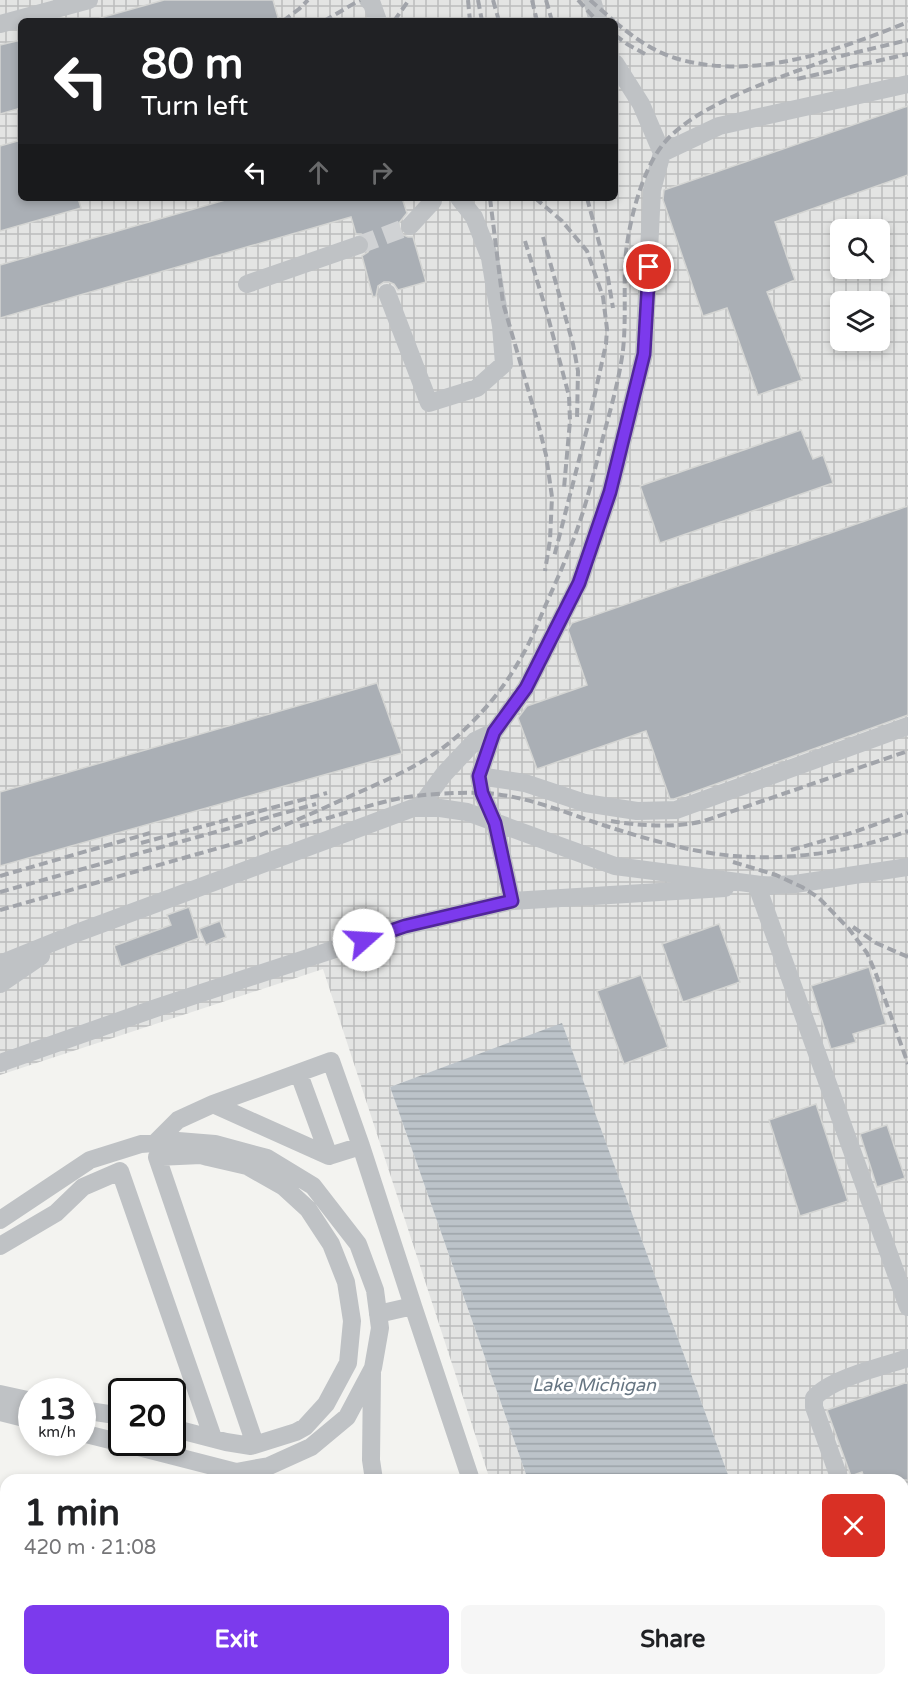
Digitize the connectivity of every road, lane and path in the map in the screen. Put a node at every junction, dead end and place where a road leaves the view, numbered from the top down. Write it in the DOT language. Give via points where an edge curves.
graph roads {
  1 [pos="89,0"];
  2 [pos="368,0"];
  3 [pos="592,0"];
  4 [pos="22,18"];
  5 [pos="377,18"];
  6 [pos="597,18"];
  7 [pos="18,19"];
  8 [pos="0,24"];
  9 [pos="618,68"];
  10 [pos="908,84"];
  11 [pos="662,153"];
  12 [pos="434,201"];
  13 [pos="461,201"];
  14 [pos="410,226"];
  15 [pos="359,245"];
  16 [pos="247,284"];
  17 [pos="387,293"];
  18 [pos="908,726"];
  19 [pos="494,732"];
  20 [pos="479,776"];
  21 [pos="419,808"];
  22 [pos="495,823"];
  23 [pos="908,867"];
  24 [pos="763,886"];
  25 [pos="512,901"];
  26 [pos="74,934"];
  27 [pos="0,964"];
  28 [pos="0,984"];
  29 [pos="0,1063"];
  30 [pos="299,1074"];
  31 [pos="213,1104"];
  32 [pos="155,1143"];
  33 [pos="361,1146"];
  34 [pos="329,1156"];
  35 [pos="0,1220"];
  36 [pos="0,1246"];
  37 [pos="413,1306"];
  38 [pos="908,1307"];
  39 [pos="378,1314"];
  40 [pos="908,1358"];
  41 [pos="373,1368"];
  42 [pos="0,1394"];
  43 [pos="18,1398"];
  44 [pos="0,1412"];
  45 [pos="18,1416"];
  46 [pos="186,1431"];
  47 [pos="213,1438"];
  48 [pos="255,1444"];
  49 [pos="173,1456"];
  50 [pos="236,1472"];
  51 [pos="241,1474"];
  52 [pos="373,1474"];
  53 [pos="469,1474"];
  54 [pos="838,1474"];
  1 -- 4 [label="street"];
  2 -- 5 [label="street"];
  3 -- 6 [label="street"];
  7 -- 8 [label="street"];
  9 -- 11 [label="street" via="641,104"];
  10 -- 11 [label="street" via="719,126"];
  11 -- 19 [label="street" via="652,190 644,354 610,492 579,583 526,688"];
  12 -- 14 [label="street"];
  13 -- 17 [label="street" via="474,217 490,258 504,364 477,388 429,403"];
  15 -- 16 [label="street"];
  18 -- 20 [label="street" via="676,810 637,811 585,803 525,783"];
  19 -- 20 [label="street"];
  19 -- 21 [label="street" via="475,741"];
  20 -- 22 [label="street"];
  21 -- 22 [label="street" via="467,812"];
  21 -- 26 [label="street"];
  22 -- 24 [label="street" via="615,866"];
  22 -- 25 [label="street"];
  23 -- 24 [label="street"];
  24 -- 25 [label="street"];
  24 -- 38 [label="street"];
  25 -- 29 [label="street" via="405,926"];
  26 -- 27 [label="street"];
  26 -- 28 [label="street"];
  30 -- 31 [label="street"];
  30 -- 33 [label="street" via="331,1061"];
  30 -- 34 [label="street"];
  31 -- 32 [label="street" via="178,1120"];
  31 -- 34 [label="street"];
  32 -- 35 [label="street" via="90,1160"];
  32 -- 39 [label="street" via="215,1144 267,1158 314,1186 358,1244 375,1290"];
  33 -- 34 [label="street"];
  33 -- 37 [label="street"];
  36 -- 47 [label="street" via="56,1213 83,1187 120,1171"];
  37 -- 39 [label="street"];
  37 -- 53 [label="street"];
  39 -- 41 [label="street" via="380,1328"];
  40 -- 54 [label="street" via="839,1381 814,1398"];
  41 -- 50 [label="street" via="346,1417 311,1447 269,1466"];
  41 -- 52 [label="street"];
  42 -- 43 [label="street"];
  44 -- 45 [label="street"];
  46 -- 47 [label="street"];
  47 -- 48 [label="street"];
  48 -- 48 [label="street" via="305,1427 326,1404 348,1363 352,1322 346,1282 331,1244 308,1209 284,1187 247,1167 208,1156 157,1158"];
  49 -- 50 [label="street"];
  50 -- 51 [label="street"];
}
